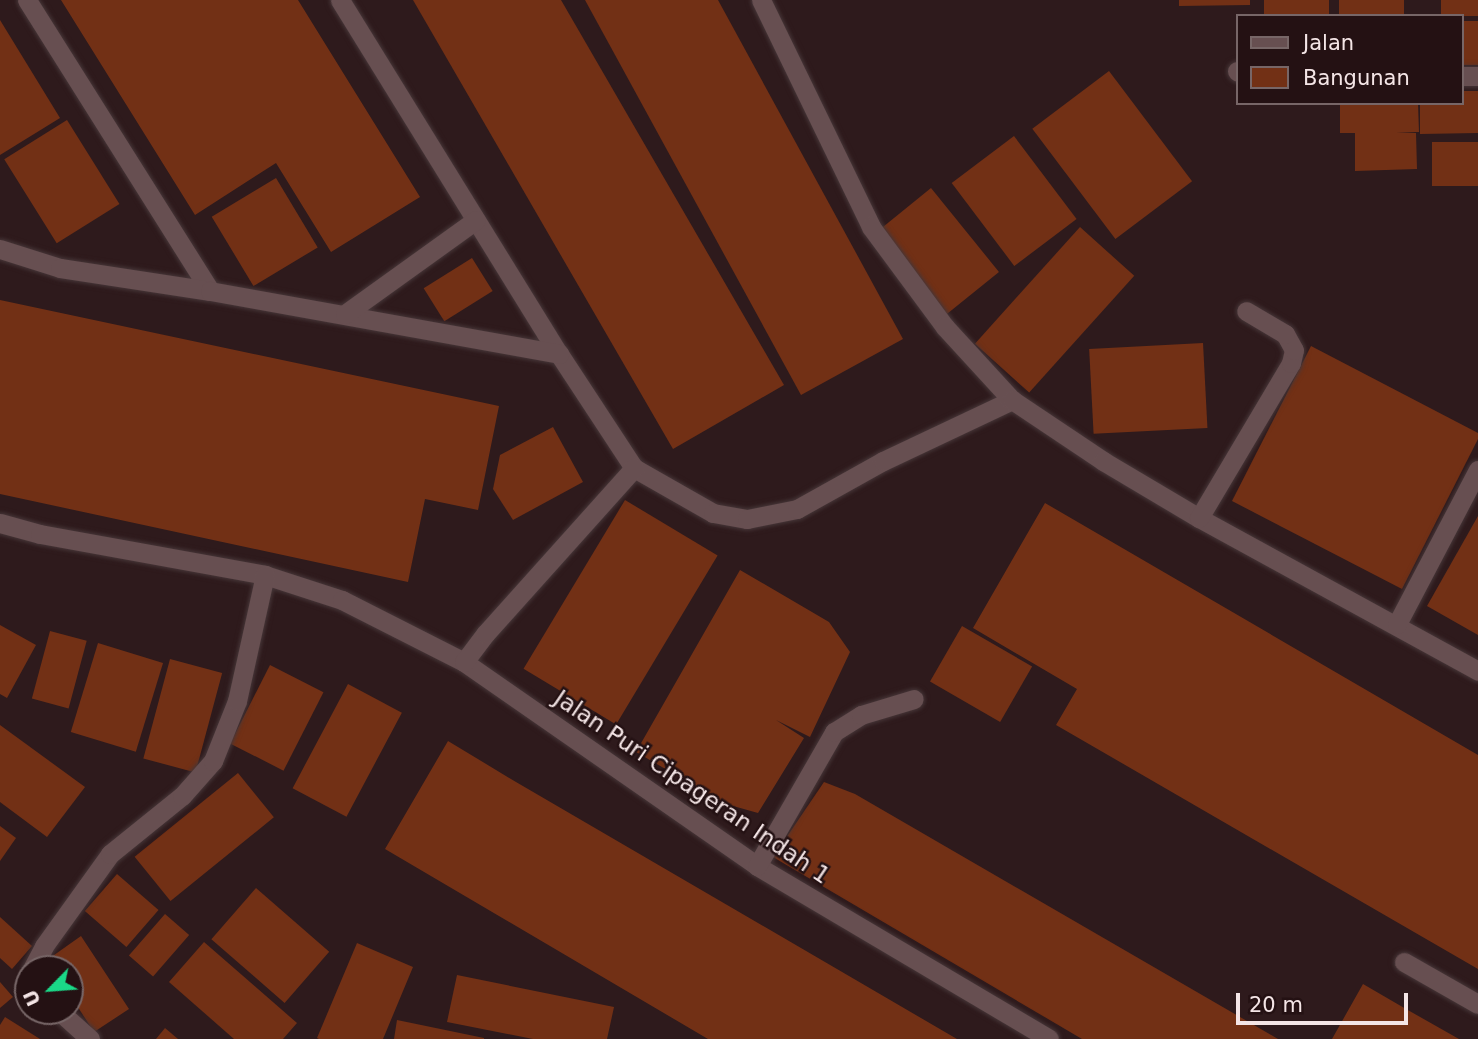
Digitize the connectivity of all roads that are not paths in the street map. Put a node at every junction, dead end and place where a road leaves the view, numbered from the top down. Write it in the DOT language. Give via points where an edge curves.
graph roads {
  1 [pos="27,0"];
  2 [pos="340,0"];
  3 [pos="761,0"];
  4 [pos="476,220"];
  5 [pos="0,248"];
  6 [pos="210,291"];
  7 [pos="1246,311"];
  8 [pos="345,314"];
  9 [pos="559,354"];
  10 [pos="1012,400"];
  11 [pos="634,468"];
  12 [pos="1478,470"];
  13 [pos="1199,519"];
  14 [pos="0,523"];
  15 [pos="265,575"];
  16 [pos="1397,624"];
  17 [pos="464,662"];
  18 [pos="1478,671"];
  19 [pos="914,699"];
  20 [pos="757,866"];
  21 [pos="39,955"];
  22 [pos="1404,962"];
  23 [pos="1478,1004"];
  24 [pos="74,1025"];
  25 [pos="90,1039"];
  26 [pos="1049,1039"];
  1 -- 6 [label="street"];
  2 -- 4 [label="street"];
  3 -- 10 [label="street" via="871,227 945,327"];
  4 -- 8 [label="street"];
  4 -- 9 [label="street"];
  5 -- 6 [label="street" via="60,268"];
  6 -- 8 [label="street"];
  7 -- 13 [label="street" via="1285,334 1294,350 1291,363"];
  8 -- 9 [label="street"];
  9 -- 11 [label="street"];
  10 -- 11 [label="street" via="883,461 797,509 747,519 713,513"];
  10 -- 13 [label="street"];
  11 -- 17 [label="street"];
  12 -- 16 [label="street"];
  13 -- 16 [label="street"];
  14 -- 15 [label="street, Jalan Puri Cipageran Indah 1"];
  15 -- 17 [label="street, Jalan Puri Cipageran Indah 1" via="342,600"];
  15 -- 21 [label="street" via="237,701 213,761 182,796 110,854"];
  16 -- 18 [label="street"];
  17 -- 20 [label="street, Jalan Puri Cipageran Indah 1"];
  19 -- 20 [label="street" via="861,715 834,732"];
  20 -- 26 [label="street, Jalan Puri Cipageran Indah 1"];
  22 -- 23 [label="street"];
  24 -- 25 [label="street"];
}
